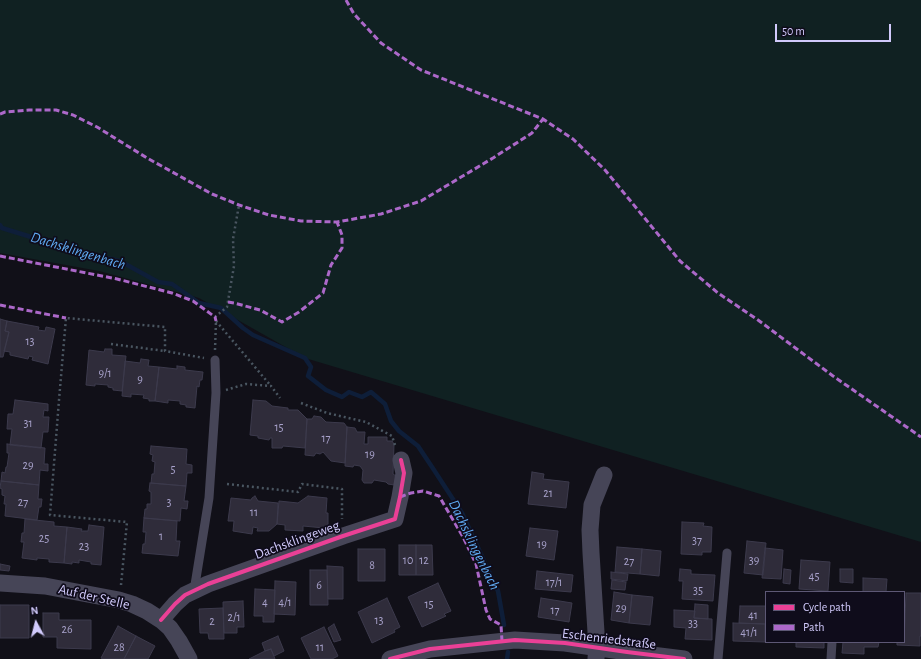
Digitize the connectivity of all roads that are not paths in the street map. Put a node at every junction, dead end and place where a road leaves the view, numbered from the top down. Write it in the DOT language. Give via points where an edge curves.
graph roads {
  1 [pos="215,360"];
  2 [pos="401,460"];
  3 [pos="604,475"];
  4 [pos="727,553"];
  5 [pos="0,583"];
  6 [pos="194,591"];
  7 [pos="161,620"];
  8 [pos="832,643"];
  9 [pos="596,653"];
  10 [pos="431,654"];
  11 [pos="189,659"];
  12 [pos="390,659"];
  13 [pos="684,659"];
  14 [pos="718,659"];
  15 [pos="831,659"];
  1 -- 6 [label="lane" via="216,393 209,498"];
  2 -- 6 [label="street, Dachsklingeweg" via="404,473 395,518"];
  3 -- 9 [label="street, Eschenriedstraße" via="592,505 590,530"];
  4 -- 14 [label="lane"];
  5 -- 7 [label="street, Auf der Stelle" via="45,586 119,600 147,611"];
  6 -- 7 [label="street, Dachsklingeweg" via="185,594"];
  7 -- 11 [label="street, Auf der Stelle" via="170,628"];
  8 -- 15 [label="lane"];
  9 -- 10 [label="street, Eschenriedstraße" via="565,644 515,640"];
  9 -- 13 [label="street, Eschenriedstraße"];
  10 -- 12 [label="street, Eschenriedstraße"];
}
